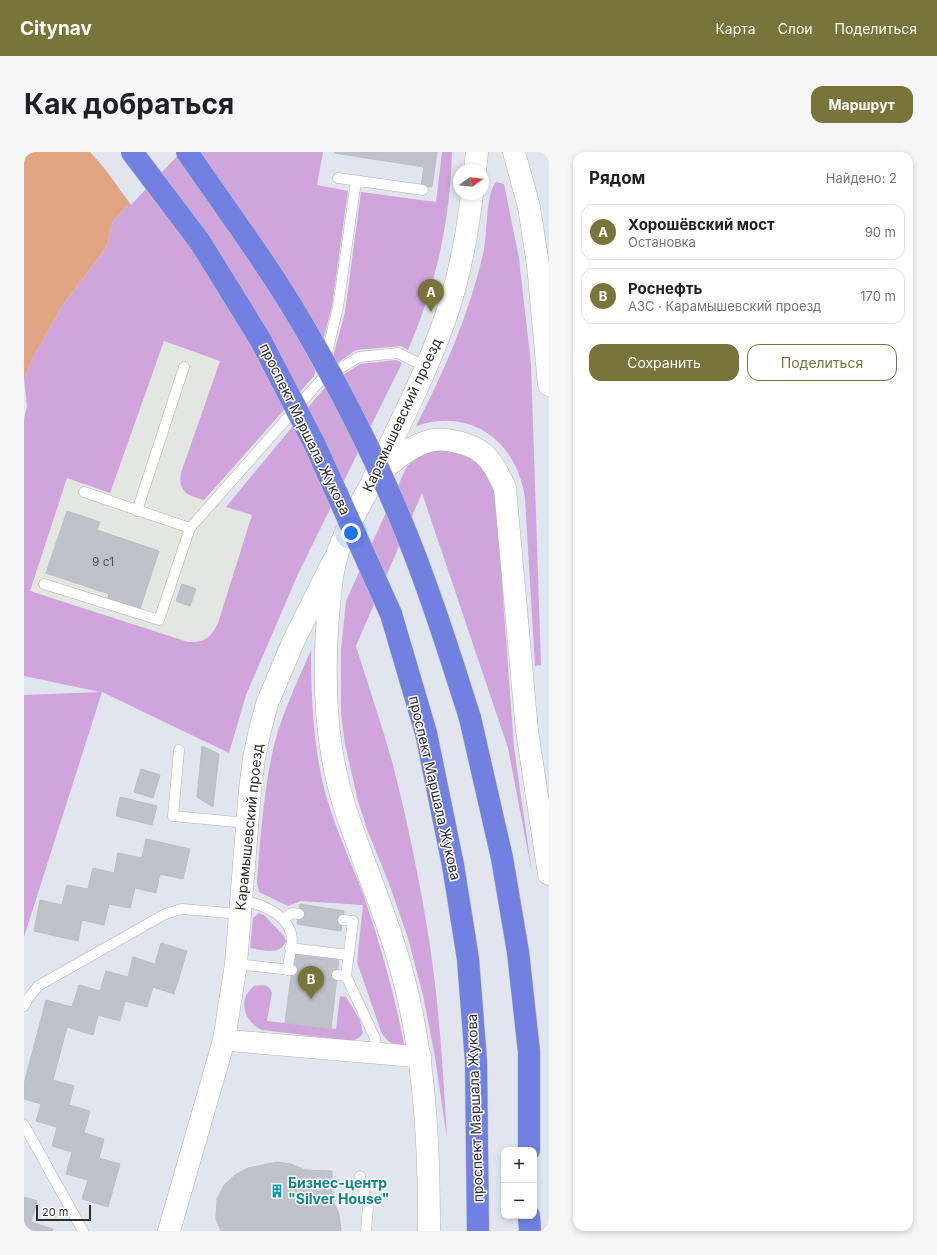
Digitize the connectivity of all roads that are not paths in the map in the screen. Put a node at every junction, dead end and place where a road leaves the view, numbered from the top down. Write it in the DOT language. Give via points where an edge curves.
graph roads {
  1 [pos="132,152"];
  2 [pos="187,152"];
  3 [pos="477,152"];
  4 [pos="514,152"];
  5 [pos="476,164"];
  6 [pos="338,178"];
  7 [pos="356,181"];
  8 [pos="423,190"];
  9 [pos="471,200"];
  10 [pos="184,367"];
  11 [pos="426,368"];
  12 [pos="321,380"];
  13 [pos="549,385"];
  14 [pos="371,483"];
  15 [pos="84,492"];
  16 [pos="137,511"];
  17 [pos="190,528"];
  18 [pos="337,555"];
  19 [pos="44,584"];
  20 [pos="180,750"];
  21 [pos="247,823"];
  22 [pos="549,874"];
  23 [pos="241,907"];
  24 [pos="299,914"];
  25 [pos="283,919"];
  26 [pos="343,920"];
  27 [pos="290,948"];
  28 [pos="349,955"];
  29 [pos="236,964"];
  30 [pos="24,1006"];
  31 [pos="224,1040"];
  32 [pos="374,1054"];
  33 [pos="421,1057"];
  34 [pos="24,1125"];
  35 [pos="529,1147"];
  36 [pos="360,1176"];
  37 [pos="530,1219"];
  38 [pos="83,1231"];
  39 [pos="169,1231"];
  40 [pos="366,1231"];
  41 [pos="429,1231"];
  42 [pos="478,1231"];
  43 [pos="530,1231"];
  1 -- 42 [label="main road, проспект Маршала Жукова, bridge" via="200,242 260,339 315,445 391,614 426,733 454,865 468,959 476,1061"];
  2 -- 35 [label="main road, bridge" via="302,324 358,429 408,538 435,609 470,718 502,858 518,952 529,1052"];
  3 -- 5 [label="main road"];
  4 -- 13 [label="main road" via="529,207 538,265"];
  6 -- 7 [label="lane"];
  7 -- 8 [label="lane"];
  7 -- 12 [label="lane" via="338,307"];
  9 -- 11 [label="main road, Карамышевский проезд" via="454,290"];
  10 -- 16 [label="lane"];
  11 -- 12 [label="lane" via="398,353 359,357"];
  11 -- 14 [label="main road, Карамышевский проезд"];
  12 -- 17 [label="lane"];
  14 -- 18 [label="main road, Карамышевский проезд"];
  14 -- 22 [label="main road" via="401,455 420,444 440,439 461,442 482,451 496,468 505,488 527,731"];
  15 -- 16 [label="lane"];
  16 -- 17 [label="lane"];
  17 -- 19 [label="lane" via="159,620"];
  18 -- 21 [label="main road, Карамышевский проезд" via="293,642 267,704 254,758"];
  18 -- 33 [label="main road" via="326,650 325,690 330,747 344,806 394,942"];
  20 -- 21 [label="lane" via="173,816"];
  21 -- 23 [label="main road, Карамышевский проезд"];
  23 -- 25 [label="lane" via="256,902"];
  23 -- 29 [label="main road, Карамышевский проезд"];
  23 -- 30 [label="lane" via="182,909 165,914 38,986"];
  24 -- 25 [label="lane" via="292,913"];
  25 -- 27 [label="lane" via="292,934"];
  26 -- 28 [label="lane" via="353,921"];
  27 -- 28 [label="lane"];
  27 -- 29 [label="lane" via="290,970"];
  28 -- 32 [label="lane" via="342,976 375,1038"];
  29 -- 31 [label="main road, Карамышевский проезд"];
  31 -- 32 [label="street"];
  31 -- 39 [label="main road, Карамышевский проезд"];
  32 -- 33 [label="street"];
  33 -- 41 [label="main road" via="428,1138"];
  34 -- 38 [label="lane"];
  36 -- 40 [label="lane" via="368,1207"];
  37 -- 43 [label="main road"];
}
